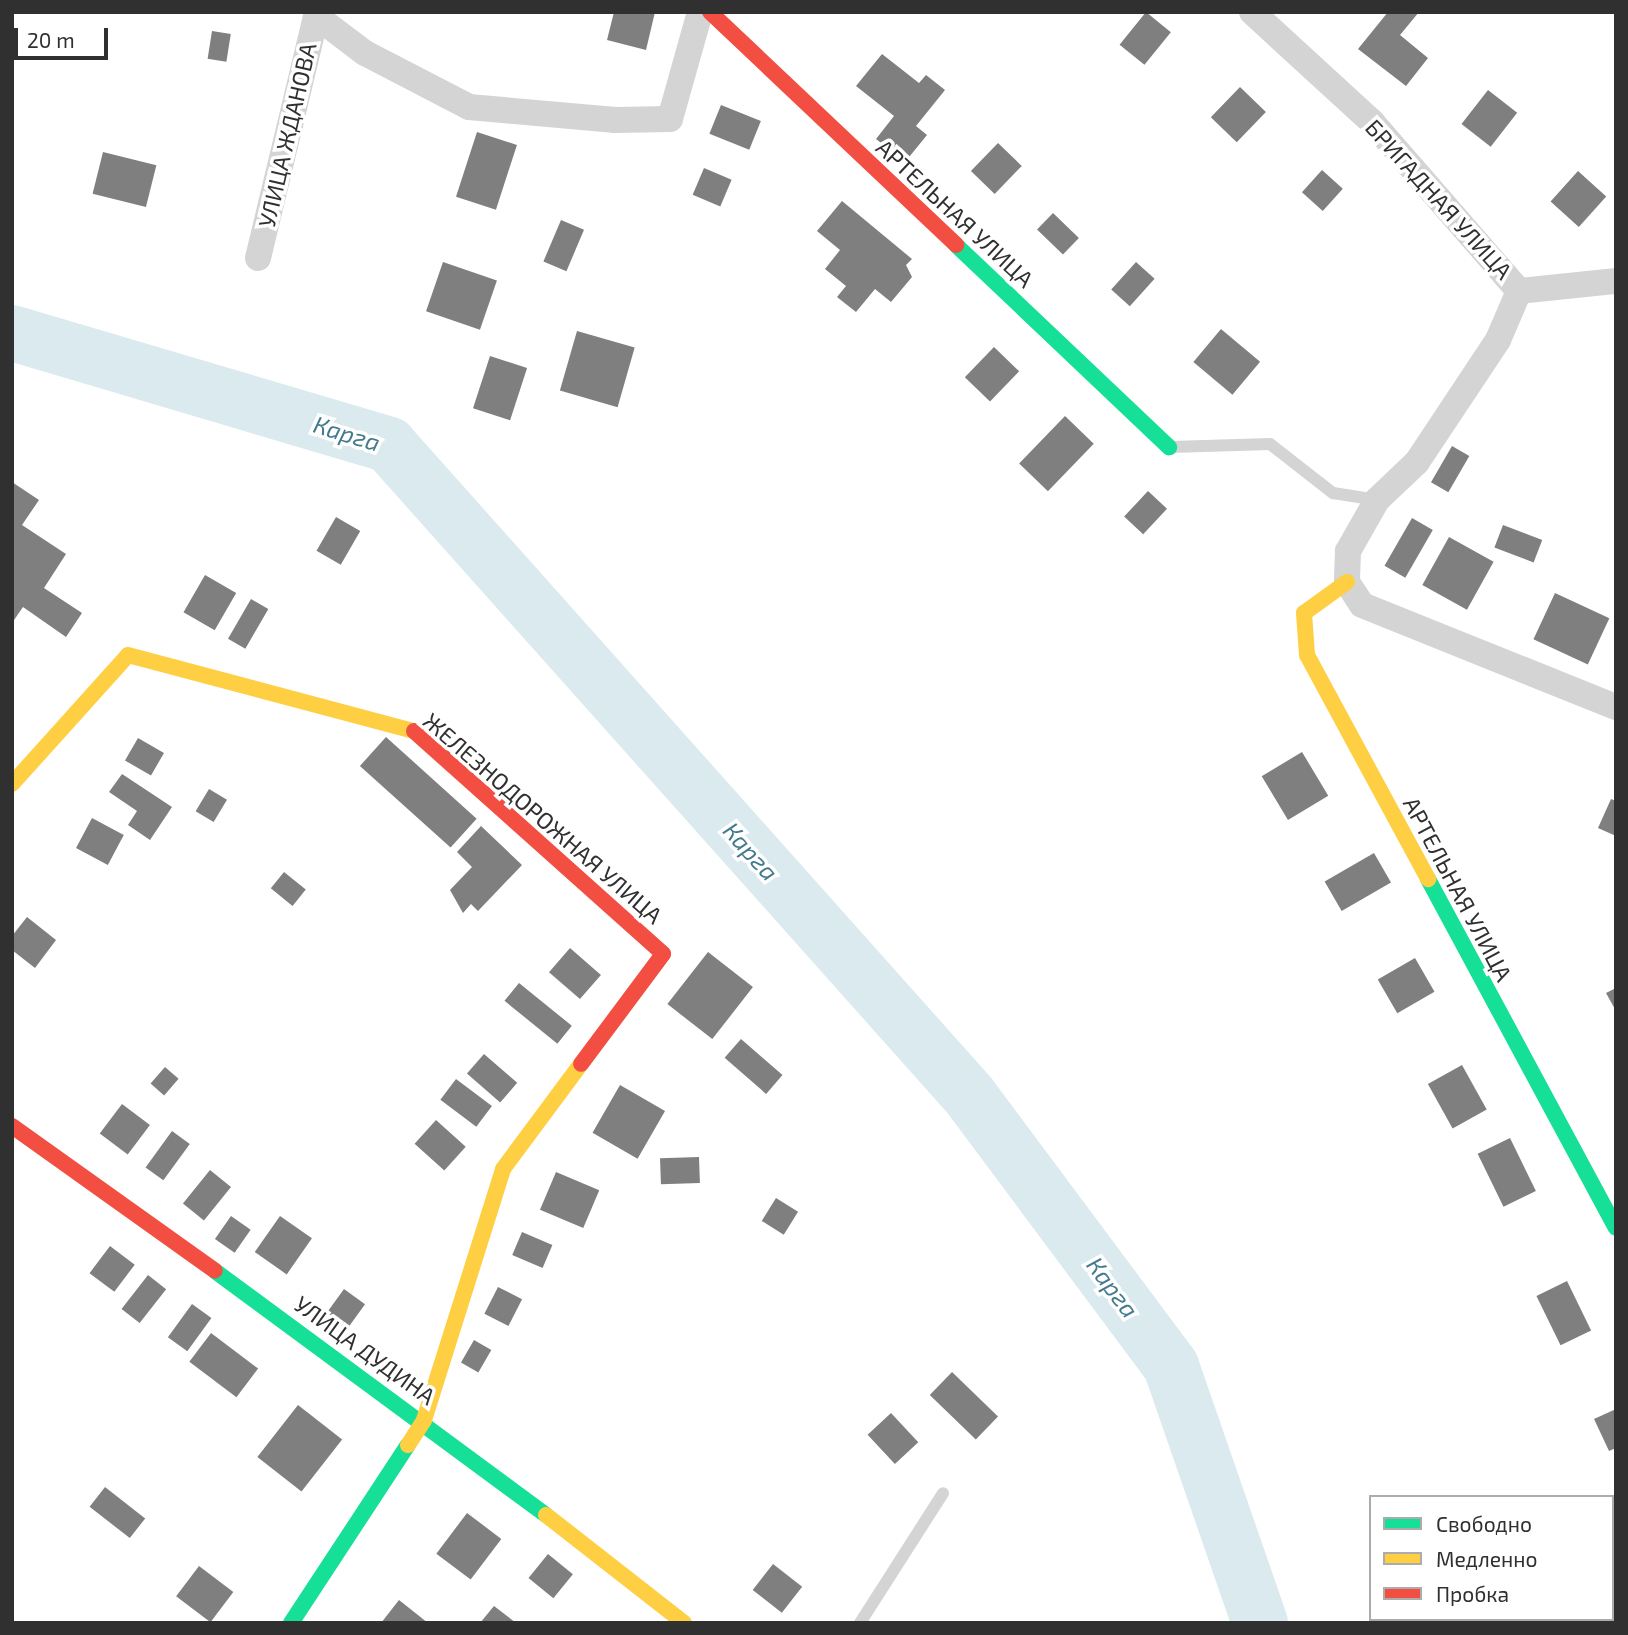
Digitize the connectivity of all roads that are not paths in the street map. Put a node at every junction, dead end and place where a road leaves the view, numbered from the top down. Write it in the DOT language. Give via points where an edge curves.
graph roads {
  1 [pos="699,12"];
  2 [pos="710,12"];
  3 [pos="1252,12"];
  4 [pos="316,14"];
  5 [pos="258,258"];
  6 [pos="1616,281"];
  7 [pos="1519,291"];
  8 [pos="1169,447"];
  9 [pos="1377,500"];
  10 [pos="1347,582"];
  11 [pos="1616,707"];
  12 [pos="12,784"];
  13 [pos="12,1126"];
  14 [pos="1616,1228"];
  15 [pos="424,1420"];
  16 [pos="943,1493"];
  17 [pos="291,1623"];
  18 [pos="684,1623"];
  19 [pos="860,1623"];
  1 -- 4 [label="street" via="670,119 469,107 365,53"];
  2 -- 8 [label="street, АРТЕЛЬНАЯ УЛИЦА"];
  3 -- 7 [label="street, БРИГАДНАЯ УЛИЦА" via="1372,122"];
  4 -- 5 [label="street, УЛИЦА ЖДАНОВА"];
  6 -- 7 [label="street"];
  7 -- 9 [label="street, БРИГАДНАЯ УЛИЦА" via="1498,340 1417,462"];
  8 -- 9 [label="lane" via="1270,444 1333,493"];
  9 -- 10 [label="street, БРИГАДНАЯ УЛИЦА" via="1348,551"];
  10 -- 11 [label="street" via="1362,604"];
  10 -- 14 [label="street, АРТЕЛЬНАЯ УЛИЦА" via="1304,613 1307,655"];
  12 -- 15 [label="street, ЖЕЛЕЗНОДОРОЖНАЯ УЛИЦА" via="128,655 409,727 663,954 503,1170"];
  13 -- 15 [label="street, УЛИЦА ДУДИНА"];
  15 -- 17 [label="street, ЖЕЛЕЗНОДОРОЖНАЯ УЛИЦА"];
  15 -- 18 [label="street, УЛИЦА ДУДИНА"];
  16 -- 19 [label="lane"];
}
